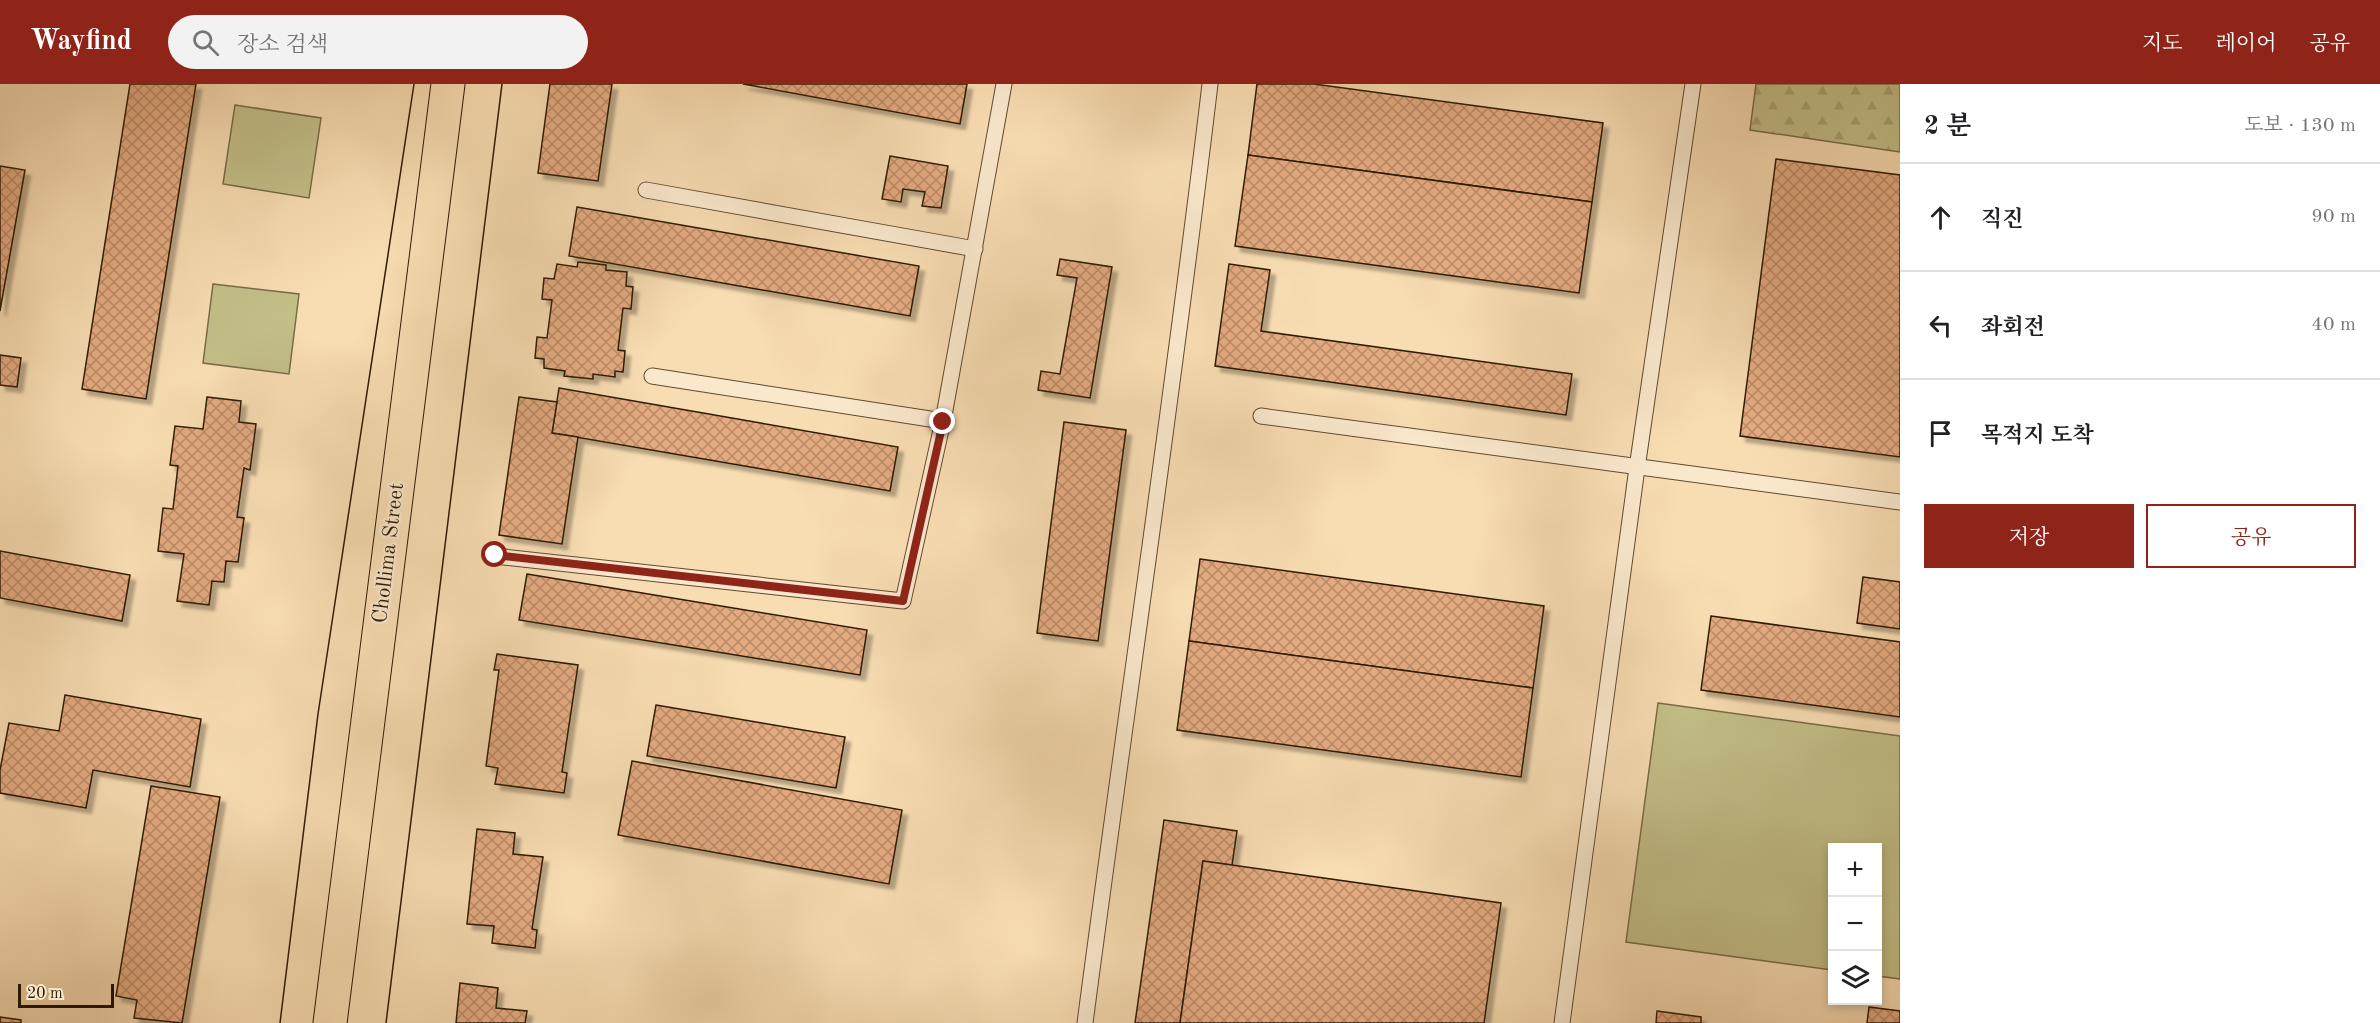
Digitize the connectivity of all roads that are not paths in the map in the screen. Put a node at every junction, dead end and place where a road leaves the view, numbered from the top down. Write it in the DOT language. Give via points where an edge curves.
graph roads {
  1 [pos="448,84"];
  2 [pos="1004,84"];
  3 [pos="1210,84"];
  4 [pos="1694,84"];
  5 [pos="646,190"];
  6 [pos="975,249"];
  7 [pos="652,375"];
  8 [pos="1261,416"];
  9 [pos="943,422"];
  10 [pos="1637,468"];
  11 [pos="1900,502"];
  12 [pos="495,555"];
  13 [pos="330,1023"];
  14 [pos="1085,1023"];
  15 [pos="1562,1023"];
  1 -- 13 [label="highway, Chollima Street"];
  2 -- 6 [label="lane"];
  3 -- 14 [label="lane" via="1187,280"];
  4 -- 10 [label="lane"];
  5 -- 6 [label="lane"];
  6 -- 9 [label="lane"];
  7 -- 9 [label="lane"];
  8 -- 10 [label="lane"];
  9 -- 12 [label="lane" via="903,601"];
  10 -- 11 [label="lane"];
  10 -- 15 [label="lane"];
}
